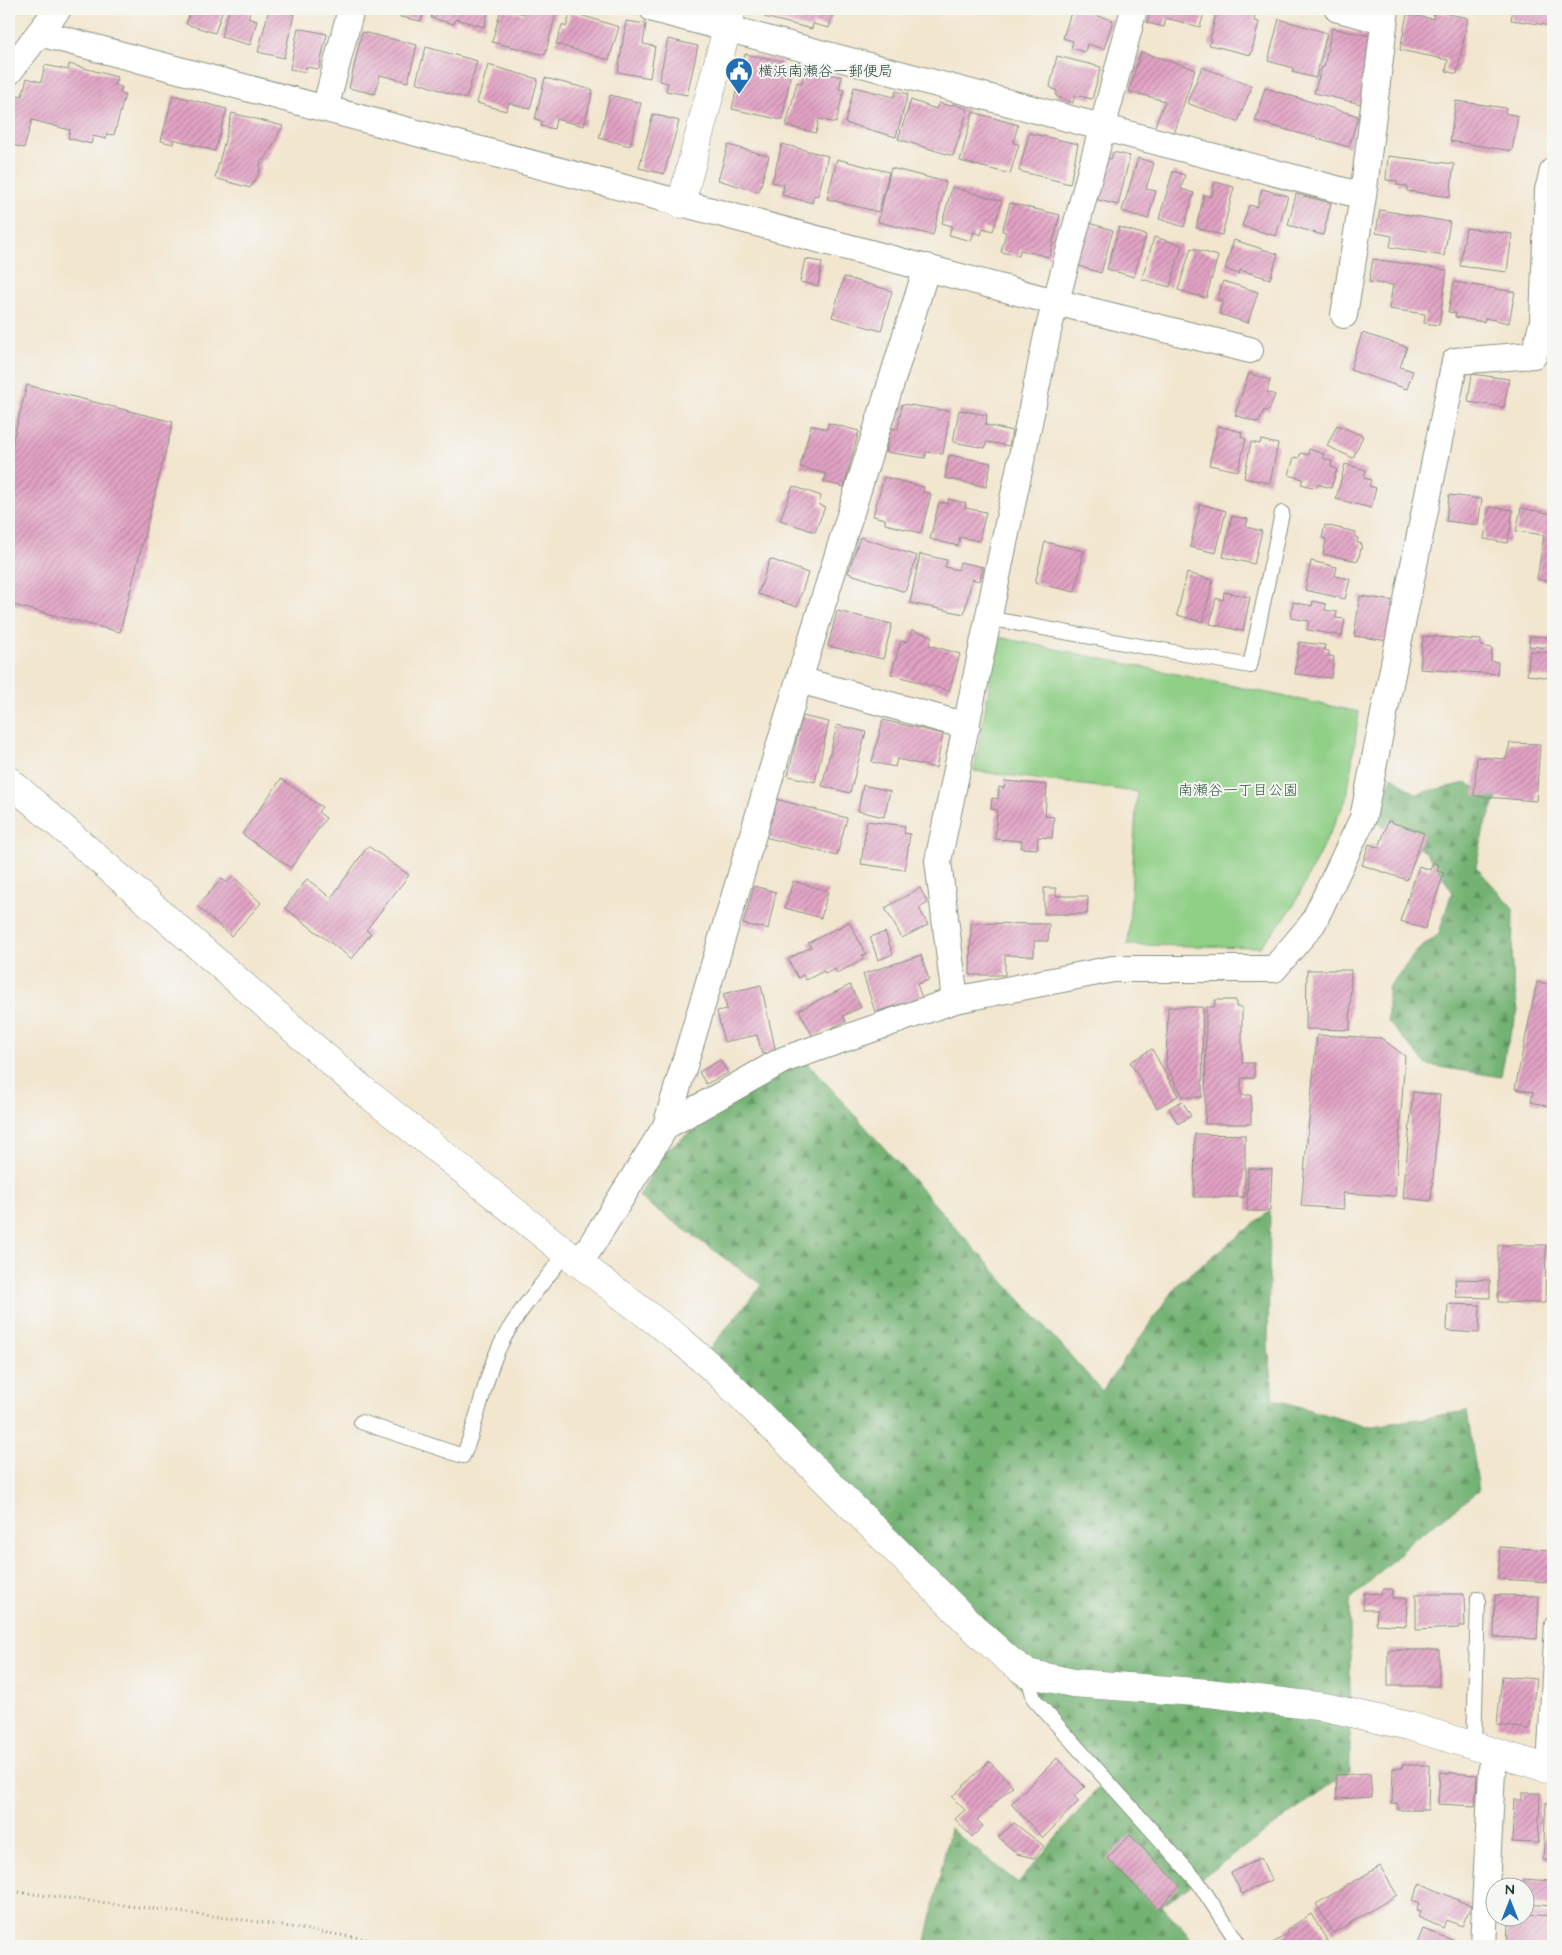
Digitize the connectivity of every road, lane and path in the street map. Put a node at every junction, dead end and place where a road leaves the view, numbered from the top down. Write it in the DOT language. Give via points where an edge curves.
graph roads {
  1 [pos="58,9"];
  2 [pos="351,9"];
  3 [pos="653,9"];
  4 [pos="1134,9"];
  5 [pos="1338,9"];
  6 [pos="1386,15"];
  7 [pos="729,18"];
  8 [pos="39,33"];
  9 [pos="9,72"];
  10 [pos="325,109"];
  11 [pos="1103,128"];
  12 [pos="1553,171"];
  13 [pos="1362,196"];
  14 [pos="680,204"];
  15 [pos="927,267"];
  16 [pos="1055,302"];
  17 [pos="1344,315"];
  18 [pos="1250,350"];
  19 [pos="1282,513"];
  20 [pos="988,618"];
  21 [pos="799,680"];
  22 [pos="967,726"];
  23 [pos="9,781"];
  24 [pos="954,1000"];
  25 [pos="666,1126"];
  26 [pos="573,1258"];
  27 [pos="361,1422"];
  28 [pos="1478,1598"];
  29 [pos="1552,1623"];
  30 [pos="1027,1673"];
  31 [pos="1483,1749"];
  32 [pos="1549,1769"];
  33 [pos="9,1891"];
  34 [pos="409,1946"];
  35 [pos="1240,1946"];
  36 [pos="1483,1946"];
  1 -- 8 [label="street"];
  2 -- 10 [label="street"];
  3 -- 7 [label="street"];
  4 -- 11 [label="street"];
  5 -- 6 [label="street"];
  6 -- 13 [label="street"];
  7 -- 11 [label="street"];
  7 -- 14 [label="street"];
  8 -- 9 [label="street"];
  8 -- 10 [label="street"];
  10 -- 14 [label="street"];
  11 -- 13 [label="street"];
  11 -- 16 [label="street"];
  12 -- 24 [label="street" via="1548,190 1543,321 1534,355 1455,361 1363,818 1313,923 1274,969 1113,969"];
  13 -- 17 [label="street"];
  14 -- 15 [label="street"];
  15 -- 16 [label="street"];
  15 -- 21 [label="street"];
  16 -- 18 [label="street"];
  16 -- 20 [label="street"];
  19 -- 20 [label="lane" via="1250,666"];
  20 -- 22 [label="street"];
  21 -- 22 [label="street"];
  21 -- 25 [label="street"];
  22 -- 24 [label="street" via="938,861"];
  23 -- 26 [label="street" via="362,1089"];
  24 -- 25 [label="street" via="784,1060"];
  25 -- 26 [label="street"];
  26 -- 27 [label="lane" via="513,1324 496,1355 463,1456"];
  26 -- 30 [label="street" via="718,1373 981,1635"];
  28 -- 31 [label="lane"];
  29 -- 32 [label="lane"];
  30 -- 31 [label="street" via="1073,1683 1209,1693 1324,1707 1409,1726"];
  30 -- 35 [label="lane" via="1034,1699 1198,1882"];
  31 -- 32 [label="street"];
  31 -- 36 [label="street"];
  33 -- 34 [label="path" via="252,1921"];
}
